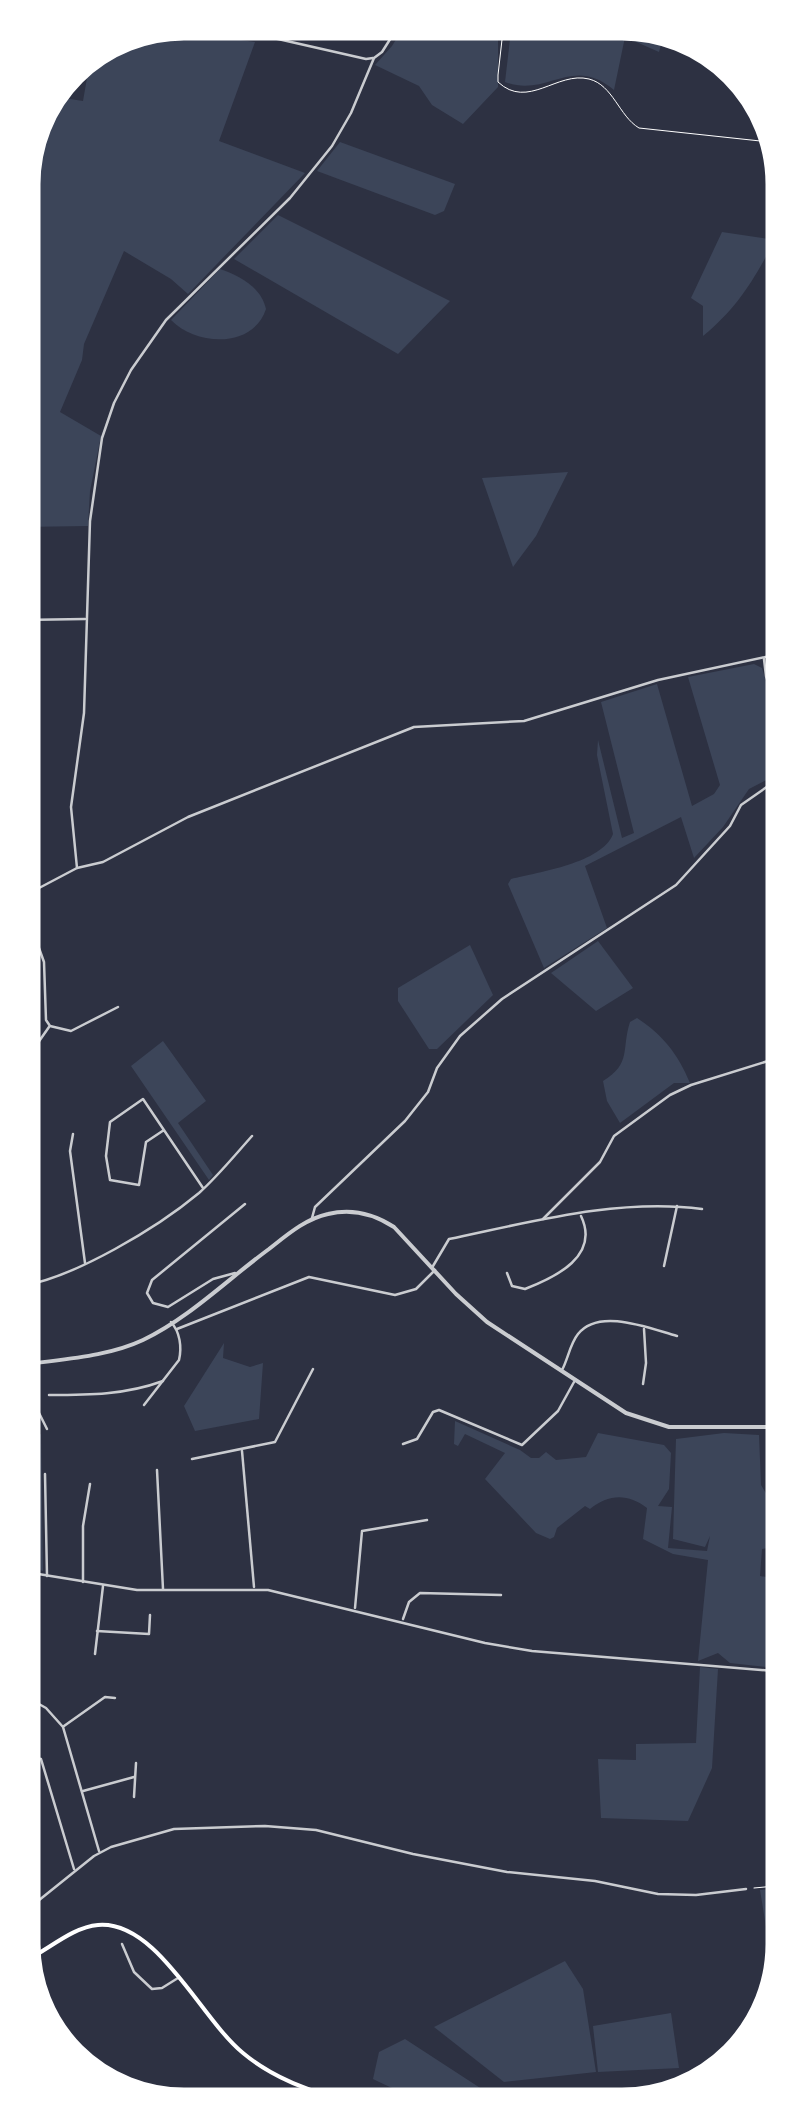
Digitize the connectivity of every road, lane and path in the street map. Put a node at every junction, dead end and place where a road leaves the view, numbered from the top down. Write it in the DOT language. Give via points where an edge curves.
graph roads {
  1 [pos="254,37"];
  2 [pos="392,37"];
  3 [pos="502,37"];
  4 [pos="374,58"];
  5 [pos="762,142"];
  6 [pos="86,619"];
  7 [pos="38,620"];
  8 [pos="768,657"];
  9 [pos="764,658"];
  10 [pos="768,679"];
  11 [pos="768,785"];
  12 [pos="77,868"];
  13 [pos="38,890"];
  14 [pos="38,944"];
  15 [pos="118,1007"];
  16 [pos="50,1026"];
  17 [pos="38,1044"];
  18 [pos="768,1061"];
  19 [pos="164,1130"];
  20 [pos="73,1134"];
  21 [pos="252,1136"];
  22 [pos="203,1188"];
  23 [pos="245,1204"];
  24 [pos="677,1206"];
  25 [pos="702,1210"];
  26 [pos="580,1215"];
  27 [pos="312,1219"];
  28 [pos="544,1219"];
  29 [pos="85,1264"];
  30 [pos="664,1266"];
  31 [pos="433,1269"];
  32 [pos="236,1273"];
  33 [pos="507,1273"];
  34 [pos="37,1284"];
  35 [pos="171,1322"];
  36 [pos="177,1328"];
  37 [pos="644,1328"];
  38 [pos="677,1336"];
  39 [pos="37,1362"];
  40 [pos="313,1369"];
  41 [pos="561,1372"];
  42 [pos="162,1381"];
  43 [pos="575,1381"];
  44 [pos="643,1384"];
  45 [pos="49,1394"];
  46 [pos="144,1405"];
  47 [pos="37,1415"];
  48 [pos="768,1427"];
  49 [pos="46,1429"];
  50 [pos="403,1444"];
  51 [pos="242,1450"];
  52 [pos="192,1459"];
  53 [pos="157,1470"];
  54 [pos="45,1474"];
  55 [pos="90,1484"];
  56 [pos="427,1520"];
  57 [pos="37,1574"];
  58 [pos="46,1576"];
  59 [pos="83,1582"];
  60 [pos="103,1585"];
  61 [pos="254,1588"];
  62 [pos="163,1591"];
  63 [pos="501,1595"];
  64 [pos="355,1610"];
  65 [pos="150,1615"];
  66 [pos="402,1621"];
  67 [pos="98,1632"];
  68 [pos="95,1654"];
  69 [pos="768,1671"];
  70 [pos="114,1698"];
  71 [pos="37,1703"];
  72 [pos="63,1726"];
  73 [pos="37,1758"];
  74 [pos="136,1764"];
  75 [pos="134,1777"];
  76 [pos="81,1792"];
  77 [pos="134,1797"];
  78 [pos="100,1853"];
  79 [pos="75,1871"];
  80 [pos="768,1887"];
  81 [pos="746,1889"];
  82 [pos="37,1902"];
  83 [pos="122,1944"];
  84 [pos="38,1954"];
  85 [pos="178,1978"];
  86 [pos="310,2090"];
  1 -- 4 [label="street"];
  2 -- 4 [label="street"];
  3 -- 5 [label="path" via="503,87 528,93 571,78 593,80 639,128"];
  4 -- 6 [label="street" via="332,146 290,198 166,320 131,370 98,460"];
  6 -- 7 [label="street"];
  6 -- 12 [label="street" via="84,714 71,807"];
  8 -- 9 [label="street"];
  9 -- 10 [label="street"];
  9 -- 12 [label="street" via="658,680 524,721 414,727"];
  11 -- 27 [label="street" via="741,806 676,885 502,999 460,1036 405,1121 315,1207"];
  12 -- 13 [label="street"];
  14 -- 16 [label="street"];
  15 -- 16 [label="street" via="70,1031"];
  16 -- 17 [label="street"];
  18 -- 28 [label="street" via="670,1095 614,1136 600,1162"];
  19 -- 19 [label="street" via="143,1100 110,1122 110,1180 140,1185 146,1142"];
  19 -- 22 [label="street"];
  20 -- 29 [label="street"];
  21 -- 22 [label="street"];
  22 -- 29 [label="street"];
  23 -- 32 [label="street" via="152,1280 147,1293 168,1307"];
  24 -- 25 [label="street"];
  24 -- 26 [label="street"];
  24 -- 30 [label="street"];
  26 -- 28 [label="street"];
  26 -- 33 [label="street" via="585,1243 573,1263 525,1289 512,1286"];
  27 -- 31 [label="street" via="356,1212 383,1220"];
  27 -- 32 [label="street"];
  28 -- 31 [label="street" via="449,1239"];
  29 -- 34 [label="street"];
  31 -- 36 [label="street" via="416,1289 395,1295 309,1277"];
  31 -- 41 [label="street" via="482,1318"];
  32 -- 35 [label="street"];
  35 -- 36 [label="street"];
  35 -- 39 [label="street" via="116,1349"];
  36 -- 42 [label="street" via="182,1351"];
  37 -- 38 [label="street"];
  37 -- 41 [label="street" via="610,1321 586,1326"];
  37 -- 44 [label="street"];
  40 -- 51 [label="street" via="280,1437"];
  41 -- 43 [label="street"];
  42 -- 45 [label="street" via="101,1396"];
  42 -- 46 [label="street"];
  43 -- 48 [label="street" via="658,1425"];
  43 -- 50 [label="street" via="558,1412 522,1445 439,1410 417,1439"];
  47 -- 49 [label="street"];
  51 -- 52 [label="street"];
  51 -- 61 [label="street"];
  53 -- 62 [label="street"];
  54 -- 58 [label="street"];
  55 -- 59 [label="street"];
  56 -- 64 [label="street" via="362,1530"];
  57 -- 58 [label="street"];
  58 -- 59 [label="street"];
  59 -- 60 [label="street"];
  60 -- 62 [label="street"];
  60 -- 67 [label="street"];
  61 -- 62 [label="street"];
  61 -- 64 [label="street"];
  63 -- 66 [label="street" via="420,1594"];
  64 -- 66 [label="street"];
  65 -- 67 [label="street" via="149,1634"];
  66 -- 69 [label="street" via="532,1651"];
  67 -- 68 [label="street"];
  70 -- 72 [label="street" via="104,1697"];
  71 -- 72 [label="street"];
  72 -- 76 [label="street"];
  73 -- 79 [label="street"];
  74 -- 75 [label="street"];
  75 -- 76 [label="street"];
  75 -- 77 [label="street"];
  76 -- 78 [label="street"];
  78 -- 79 [label="street"];
  78 -- 81 [label="street" via="174,1829 290,1826 487,1868 658,1894"];
  79 -- 82 [label="street"];
  80 -- 81 [label="path"];
  83 -- 85 [label="street" via="134,1972 152,1989"];
  84 -- 85 [label="main road" via="76,1932 111,1925 140,1936"];
  85 -- 86 [label="main road" via="230,2041 261,2067"];
}
